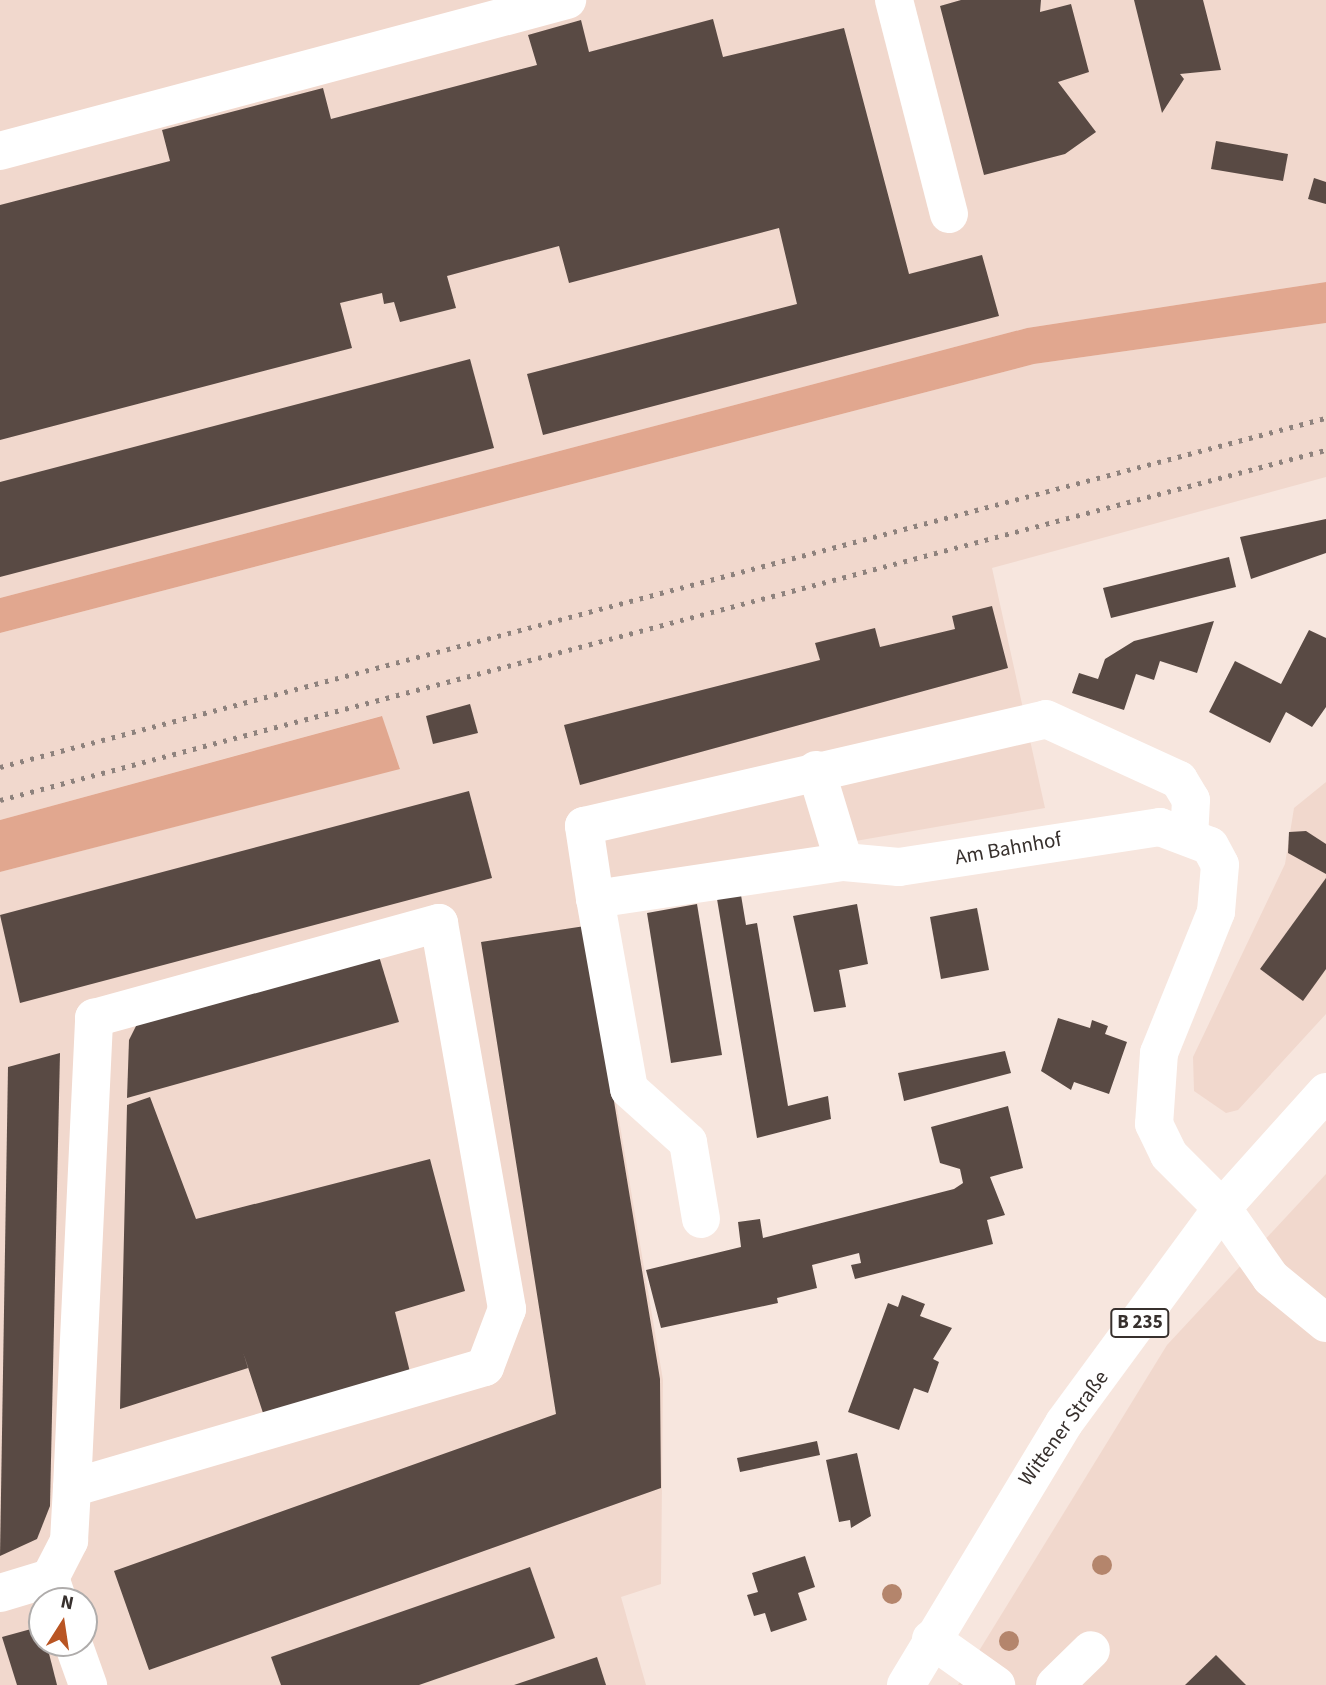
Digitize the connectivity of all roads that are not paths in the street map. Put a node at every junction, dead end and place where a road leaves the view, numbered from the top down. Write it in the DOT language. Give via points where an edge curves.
graph roads {
  1 [pos="567,0"];
  2 [pos="894,0"];
  3 [pos="4,147"];
  4 [pos="949,214"];
  5 [pos="816,770"];
  6 [pos="1189,833"];
  7 [pos="844,862"];
  8 [pos="595,899"];
  9 [pos="1326,1092"];
  10 [pos="1222,1208"];
  11 [pos="701,1219"];
  12 [pos="1326,1324"];
  13 [pos="72,1488"];
  14 [pos="55,1587"];
  15 [pos="28,1591"];
  16 [pos="0,1593"];
  17 [pos="931,1639"];
  18 [pos="1091,1650"];
  19 [pos="78,1657"];
  20 [pos="88,1685"];
  21 [pos="906,1685"];
  22 [pos="996,1685"];
  23 [pos="1055,1685"];
  1 -- 3 [label="street"];
  2 -- 4 [label="street"];
  5 -- 6 [label="street" via="1046,719 1179,780 1191,800"];
  5 -- 7 [label="street"];
  5 -- 8 [label="street" via="584,826"];
  6 -- 7 [label="street, Am Bahnhof" via="1160,827 1115,829 899,867"];
  6 -- 10 [label="street" via="1210,846 1220,865 1220,886 1216,912 1159,1053 1154,1124 1169,1155"];
  7 -- 8 [label="street, Am Bahnhof"];
  8 -- 11 [label="street" via="629,1089 688,1142"];
  9 -- 10 [label="street, Wittener Straße / B 235"];
  10 -- 12 [label="street" via="1271,1278"];
  10 -- 17 [label="street, Wittener Straße / B 235" via="1055,1436"];
  13 -- 13 [label="street" via="94,1018 439,923 507,1310 485,1367"];
  13 -- 14 [label="street" via="69,1541"];
  15 -- 16 [label="street"];
  17 -- 21 [label="street, Wittener Straße / B 235"];
  17 -- 22 [label="street"];
  18 -- 23 [label="street"];
  19 -- 20 [label="street"];
}
